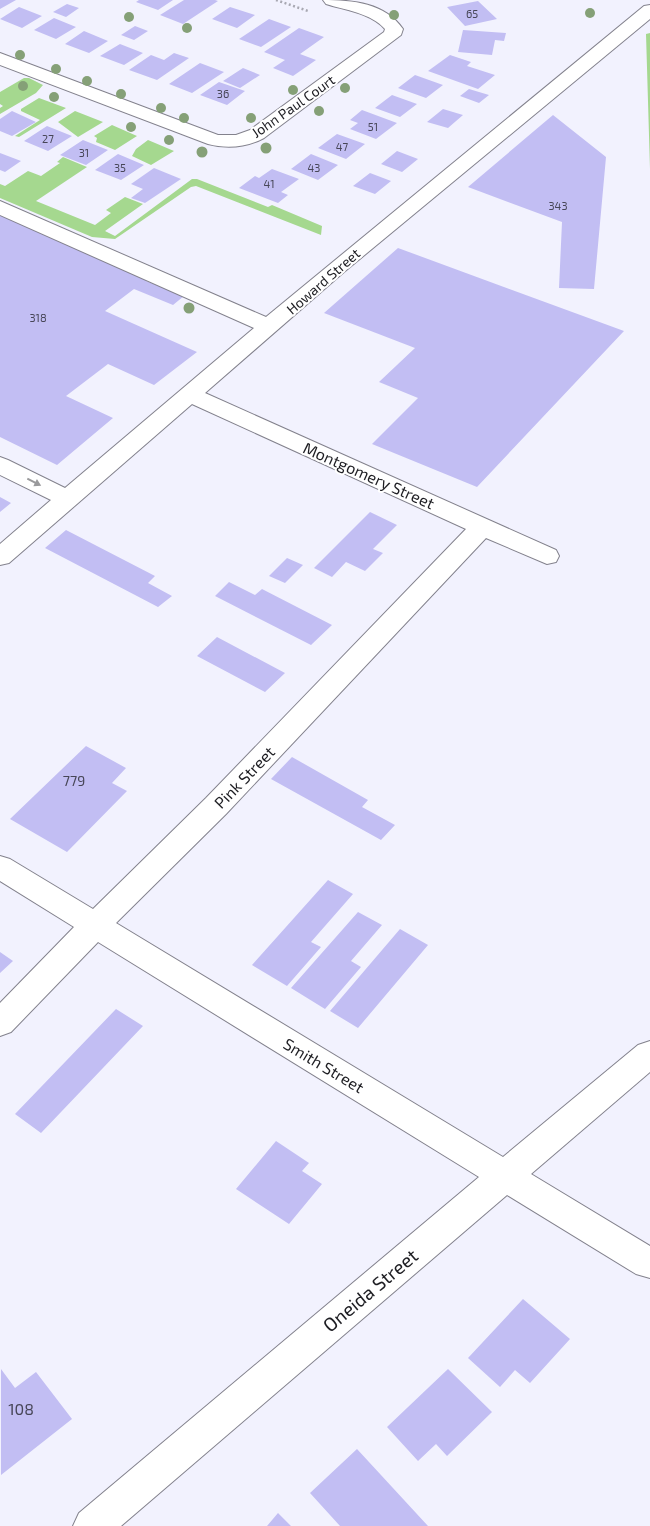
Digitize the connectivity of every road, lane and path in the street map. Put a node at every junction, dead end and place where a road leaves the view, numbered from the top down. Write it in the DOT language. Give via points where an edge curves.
graph roads {
  1 [pos="276,0"];
  2 [pos="332,0"];
  3 [pos="650,10"];
  4 [pos="309,11"];
  5 [pos="0,59"];
  6 [pos="0,207"];
  7 [pos="270,327"];
  8 [pos="192,395"];
  9 [pos="0,465"];
  10 [pos="68,499"];
  11 [pos="483,526"];
  12 [pos="547,556"];
  13 [pos="0,557"];
  14 [pos="0,867"];
  15 [pos="95,925"];
  16 [pos="0,1023"];
  17 [pos="648,1054"];
  18 [pos="506,1176"];
  19 [pos="648,1263"];
  20 [pos="92,1526"];
  1 -- 4 [label="path"];
  2 -- 5 [label="street, John Paul Court" via="382,17 394,29 392,35 257,134 229,142 215,140"];
  3 -- 7 [label="street, Howard Street"];
  6 -- 7 [label="street"];
  7 -- 8 [label="street, Howard Street"];
  8 -- 10 [label="street, Howard Street"];
  8 -- 11 [label="street, Montgomery Street"];
  9 -- 10 [label="street, one-way"];
  10 -- 13 [label="street, Howard Street"];
  11 -- 12 [label="street, Montgomery Street"];
  11 -- 15 [label="street, Pink Street" via="216,806"];
  14 -- 15 [label="street, Smith Street"];
  15 -- 16 [label="street, Pink Street"];
  15 -- 18 [label="street, Smith Street"];
  17 -- 18 [label="street, Oneida Street"];
  18 -- 19 [label="street, Smith Street"];
  18 -- 20 [label="street, Oneida Street"];
}
